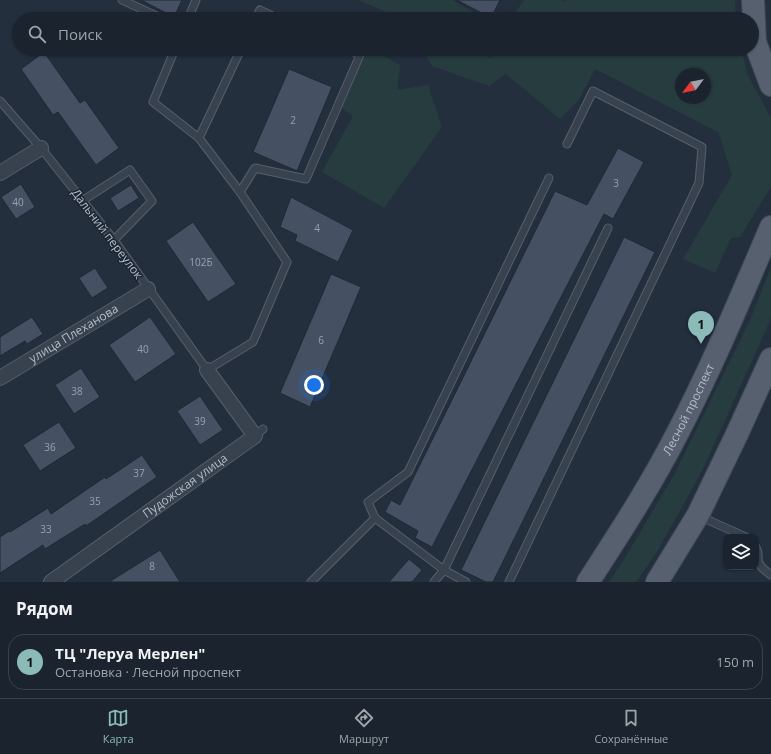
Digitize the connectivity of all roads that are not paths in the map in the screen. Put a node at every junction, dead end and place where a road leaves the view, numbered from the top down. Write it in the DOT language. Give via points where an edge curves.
graph roads {
  1 [pos="122,0"];
  2 [pos="196,0"];
  3 [pos="753,0"];
  4 [pos="148,12"];
  5 [pos="191,12"];
  6 [pos="754,12"];
  7 [pos="759,53"];
  8 [pos="172,56"];
  9 [pos="238,56"];
  10 [pos="359,56"];
  11 [pos="771,85"];
  12 [pos="0,101"];
  13 [pos="199,138"];
  14 [pos="567,144"];
  15 [pos="41,148"];
  16 [pos="0,173"];
  17 [pos="549,178"];
  18 [pos="240,192"];
  19 [pos="82,201"];
  20 [pos="771,227"];
  21 [pos="608,228"];
  22 [pos="114,240"];
  23 [pos="148,289"];
  24 [pos="771,359"];
  25 [pos="207,370"];
  26 [pos="0,378"];
  27 [pos="698,515"];
  28 [pos="375,518"];
  29 [pos="739,534"];
  30 [pos="759,562"];
  31 [pos="444,570"];
  32 [pos="771,576"];
  33 [pos="51,582"];
  34 [pos="311,582"];
  35 [pos="434,582"];
  36 [pos="466,582"];
  37 [pos="509,582"];
  38 [pos="588,582"];
  39 [pos="657,582"];
  40 [pos="768,582"];
  1 -- 4 [label="lane"];
  2 -- 5 [label="lane"];
  3 -- 6 [label="main road"];
  7 -- 11 [label="main road"];
  8 -- 13 [label="lane" via="153,102"];
  9 -- 13 [label="lane"];
  10 -- 18 [label="lane" via="306,179 255,168"];
  12 -- 15 [label="lane, Дальний переулок"];
  13 -- 18 [label="lane"];
  14 -- 37 [label="lane" via="593,91 702,147 699,183"];
  15 -- 16 [label="street"];
  15 -- 19 [label="lane, Дальний переулок"];
  17 -- 28 [label="lane" via="408,472 368,502"];
  18 -- 25 [label="lane" via="287,262 252,342"];
  19 -- 22 [label="lane, Дальний переулок"];
  19 -- 22 [label="lane" via="130,170 152,201"];
  20 -- 38 [label="main road, Лесной проспект" via="724,336 677,435 633,512"];
  21 -- 31 [label="lane"];
  22 -- 23 [label="lane, Дальний переулок"];
  23 -- 25 [label="lane, Дальний переулок"];
  23 -- 26 [label="street, улица Плеханова"];
  24 -- 27 [label="main road"];
  25 -- 33 [label="street, Пудожская улица" via="259,432"];
  27 -- 29 [label="lane"];
  27 -- 39 [label="main road"];
  28 -- 31 [label="lane"];
  28 -- 34 [label="lane"];
  30 -- 32 [label="lane"];
  31 -- 35 [label="lane"];
  31 -- 36 [label="lane"];
  32 -- 40 [label="lane"];
}
